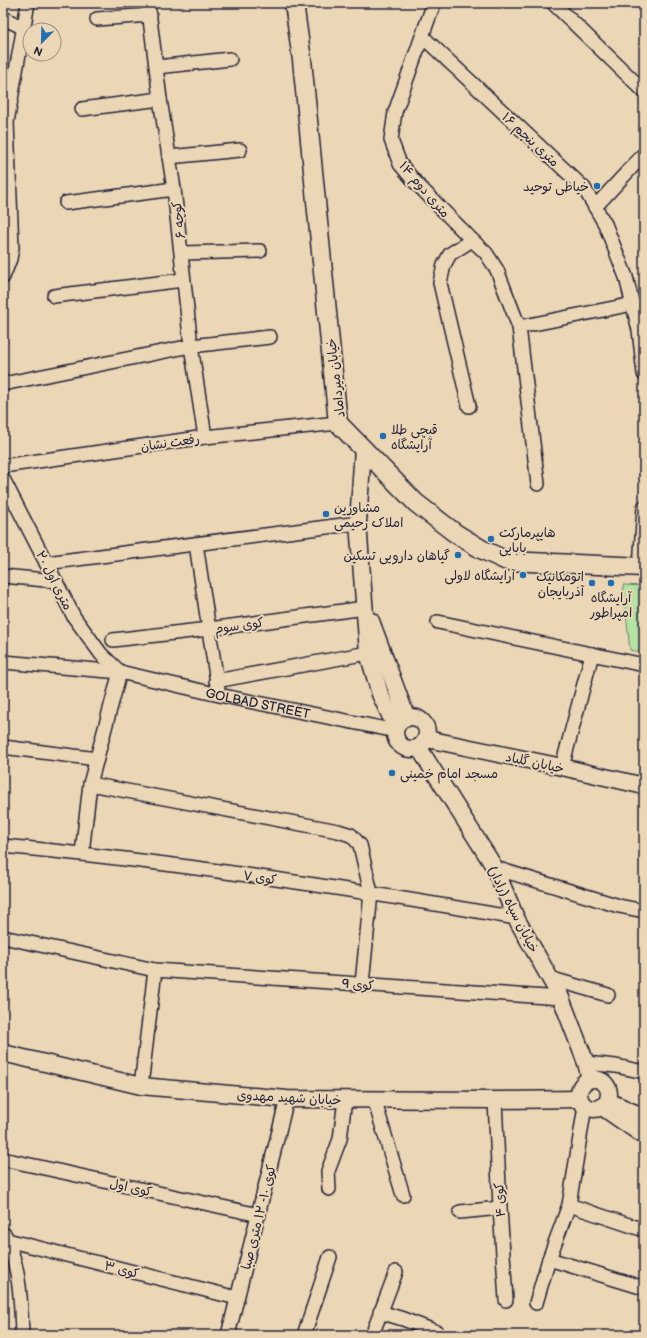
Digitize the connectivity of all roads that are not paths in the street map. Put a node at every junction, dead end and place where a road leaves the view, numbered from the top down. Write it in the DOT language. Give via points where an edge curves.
graph roads {
  1 [pos="28,3"];
  2 [pos="294,3"];
  3 [pos="434,3"];
  4 [pos="553,3"];
  5 [pos="149,9"];
  6 [pos="3,18"];
  7 [pos="97,19"];
  8 [pos="25,22"];
  9 [pos="22,27"];
  10 [pos="423,37"];
  11 [pos="22,38"];
  12 [pos="230,59"];
  13 [pos="157,67"];
  14 [pos="644,92"];
  15 [pos="160,99"];
  16 [pos="82,109"];
  17 [pos="5,120"];
  18 [pos="240,150"];
  19 [pos="644,154"];
  20 [pos="169,157"];
  21 [pos="174,190"];
  22 [pos="7,200"];
  23 [pos="66,203"];
  24 [pos="595,207"];
  25 [pos="472,240"];
  26 [pos="260,250"];
  27 [pos="182,254"];
  28 [pos="3,277"];
  29 [pos="183,280"];
  30 [pos="54,296"];
  31 [pos="633,304"];
  32 [pos="519,327"];
  33 [pos="270,337"];
  34 [pos="191,346"];
  35 [pos="644,374"];
  36 [pos="3,384"];
  37 [pos="469,406"];
  38 [pos="338,423"];
  39 [pos="205,438"];
  40 [pos="363,448"];
  41 [pos="3,466"];
  42 [pos="3,479"];
  43 [pos="538,484"];
  44 [pos="644,507"];
  45 [pos="358,522"];
  46 [pos="196,544"];
  47 [pos="46,563"];
  48 [pos="642,567"];
  49 [pos="3,576"];
  50 [pos="56,581"];
  51 [pos="365,608"];
  52 [pos="438,622"];
  53 [pos="209,629"];
  54 [pos="113,640"];
  55 [pos="368,653"];
  56 [pos="592,654"];
  57 [pos="3,662"];
  58 [pos="644,665"];
  59 [pos="120,672"];
  60 [pos="216,681"];
  61 [pos="219,695"];
  62 [pos="400,726"];
  63 [pos="423,743"];
  64 [pos="3,747"];
  65 [pos="97,759"];
  66 [pos="562,767"];
  67 [pos="90,784"];
  68 [pos="644,786"];
  69 [pos="3,846"];
  70 [pos="82,853"];
  71 [pos="495,868"];
  72 [pos="371,893"];
  73 [pos="644,911"];
  74 [pos="516,918"];
  75 [pos="3,937"];
  76 [pos="155,970"];
  77 [pos="549,978"];
  78 [pos="362,984"];
  79 [pos="608,995"];
  80 [pos="561,998"];
  81 [pos="3,1053"];
  82 [pos="586,1063"];
  83 [pos="644,1072"];
  84 [pos="590,1079"];
  85 [pos="141,1086"];
  86 [pos="287,1098"];
  87 [pos="374,1099"];
  88 [pos="345,1100"];
  89 [pos="495,1100"];
  90 [pos="583,1103"];
  91 [pos="605,1104"];
  92 [pos="644,1117"];
  93 [pos="644,1136"];
  94 [pos="3,1158"];
  95 [pos="329,1189"];
  96 [pos="402,1195"];
  97 [pos="569,1205"];
  98 [pos="500,1208"];
  99 [pos="460,1212"];
  100 [pos="259,1215"];
  101 [pos="644,1230"];
  102 [pos="5,1236"];
  103 [pos="330,1257"];
  104 [pos="549,1259"];
  105 [pos="396,1272"];
  106 [pos="644,1288"];
  107 [pos="237,1298"];
  108 [pos="506,1300"];
  109 [pos="536,1303"];
  110 [pos="380,1312"];
  111 [pos="437,1332"];
  112 [pos="22,1335"];
  113 [pos="228,1335"];
  114 [pos="304,1335"];
  115 [pos="372,1335"];
  1 -- 8 [label="street"];
  2 -- 38 [label="main road, خیابان میرداماد" via="302,60"];
  3 -- 10 [label="street, ۱۴ متری دوم"];
  4 -- 14 [label="street"];
  5 -- 7 [label="street"];
  5 -- 13 [label="street, کوچه ۶"];
  6 -- 9 [label="street"];
  10 -- 24 [label="street, ۱۶ متری پنجم" via="584,188"];
  10 -- 25 [label="street, ۱۴ متری دوم" via="395,112 391,140 400,164"];
  11 -- 17 [label="street"];
  12 -- 13 [label="street"];
  13 -- 15 [label="street, کوچه ۶"];
  15 -- 16 [label="street"];
  15 -- 20 [label="street, کوچه ۶"];
  17 -- 22 [label="street"];
  18 -- 20 [label="street"];
  19 -- 24 [label="street"];
  20 -- 21 [label="street, کوچه ۶"];
  21 -- 23 [label="street"];
  21 -- 27 [label="street, کوچه ۶"];
  22 -- 28 [label="street" via="12,248"];
  24 -- 31 [label="street, ۱۶ متری پنجم" via="605,224 626,277"];
  25 -- 32 [label="street, ۱۴ متری دوم" via="486,252 497,270"];
  25 -- 37 [label="street" via="450,254 444,265 440,283"];
  26 -- 27 [label="street"];
  27 -- 29 [label="street, کوچه ۶"];
  29 -- 30 [label="street"];
  29 -- 34 [label="street, کوچه ۶"];
  31 -- 32 [label="street"];
  31 -- 35 [label="street, ۱۶ متری پنجم"];
  32 -- 43 [label="street, ۱۴ متری دوم"];
  33 -- 34 [label="street"];
  34 -- 36 [label="street"];
  34 -- 39 [label="street, کوچه ۶"];
  38 -- 39 [label="street, رفعت نشان"];
  38 -- 40 [label="main road, خیابان میرداماد"];
  39 -- 41 [label="street, رفعت نشان"];
  40 -- 45 [label="street"];
  40 -- 48 [label="main road, خیابان میرداماد" via="416,503 455,533 507,561"];
  42 -- 47 [label="street, ۲۰ متری اول"];
  44 -- 48 [label="street"];
  45 -- 46 [label="street"];
  45 -- 51 [label="street"];
  46 -- 47 [label="street"];
  46 -- 53 [label="street"];
  47 -- 50 [label="street, ۲۰ متری اول"];
  49 -- 50 [label="street"];
  50 -- 59 [label="street, ۲۰ متری اول" via="74,617 101,654"];
  51 -- 53 [label="street, کوی سوم"];
  51 -- 55 [label="street"];
  51 -- 62 [label="street" via="382,649"];
  52 -- 56 [label="street"];
  53 -- 54 [label="street, کوی سوم"];
  53 -- 60 [label="street"];
  55 -- 60 [label="street"];
  55 -- 62 [label="street" via="380,694"];
  56 -- 58 [label="street"];
  56 -- 66 [label="street"];
  57 -- 59 [label="street, GOLBAD STREET"];
  59 -- 61 [label="street, GOLBAD STREET"];
  59 -- 65 [label="street"];
  60 -- 61 [label="street"];
  61 -- 62 [label="street, GOLBAD STREET"];
  62 -- 63 [label="street" via="396,738 400,744 412,749"];
  62 -- 63 [label="street" via="414,718 421,720 428,732"];
  63 -- 66 [label="street, خیابان گلباد"];
  63 -- 71 [label="street, خیابان سپاه (رادار)"];
  64 -- 65 [label="street"];
  65 -- 67 [label="street"];
  66 -- 68 [label="street, خیابان گلباد"];
  67 -- 70 [label="street"];
  67 -- 72 [label="street" via="351,835 360,845"];
  69 -- 70 [label="street, کوی ۷"];
  70 -- 72 [label="street, کوی ۷"];
  71 -- 73 [label="street" via="619,906"];
  71 -- 74 [label="street, خیابان سپاه (رادار)"];
  72 -- 74 [label="street, کوی ۷"];
  72 -- 78 [label="street"];
  74 -- 77 [label="street, خیابان سپاه (رادار)"];
  75 -- 76 [label="street"];
  76 -- 78 [label="street, کوی 9"];
  76 -- 85 [label="street"];
  77 -- 79 [label="street"];
  77 -- 80 [label="street, خیابان سپاه (رادار)"];
  78 -- 80 [label="street, کوی 9"];
  80 -- 82 [label="street, خیابان سپاه (رادار)"];
  81 -- 85 [label="street, خیابان شهید مهدوی"];
  82 -- 83 [label="street"];
  82 -- 84 [label="street, خیابان سپاه (رادار)"];
  84 -- 90 [label="street" via="579,1089"];
  84 -- 91 [label="street" via="604,1082 609,1091"];
  85 -- 86 [label="street, خیابان شهید مهدوی"];
  86 -- 88 [label="street, خیابان شهید مهدوی"];
  86 -- 100 [label="street, کوی ۱۰- ۱۲ متری صبا"];
  87 -- 88 [label="street, خیابان شهید مهدوی"];
  87 -- 89 [label="street, خیابان شهید مهدوی"];
  87 -- 96 [label="street"];
  88 -- 95 [label="street" via="340,1139 328,1171"];
  89 -- 90 [label="street, خیابان شهید مهدوی"];
  89 -- 98 [label="street, کوی ۴"];
  90 -- 91 [label="street" via="594,1109"];
  90 -- 97 [label="street"];
  91 -- 92 [label="street"];
  91 -- 93 [label="street"];
  94 -- 100 [label="street, کوی اول"];
  97 -- 101 [label="street"];
  97 -- 104 [label="street"];
  98 -- 99 [label="street"];
  98 -- 108 [label="street, کوی ۴"];
  100 -- 107 [label="street, کوی ۱۰- ۱۲ متری صبا"];
  102 -- 107 [label="street, کوی ۳"];
  102 -- 112 [label="street" via="10,1246 21,1294"];
  103 -- 114 [label="street"];
  104 -- 106 [label="street"];
  104 -- 109 [label="street"];
  105 -- 110 [label="street"];
  107 -- 113 [label="street, کوی ۱۰- ۱۲ متری صبا"];
  110 -- 111 [label="street"];
  110 -- 115 [label="street"];
}
